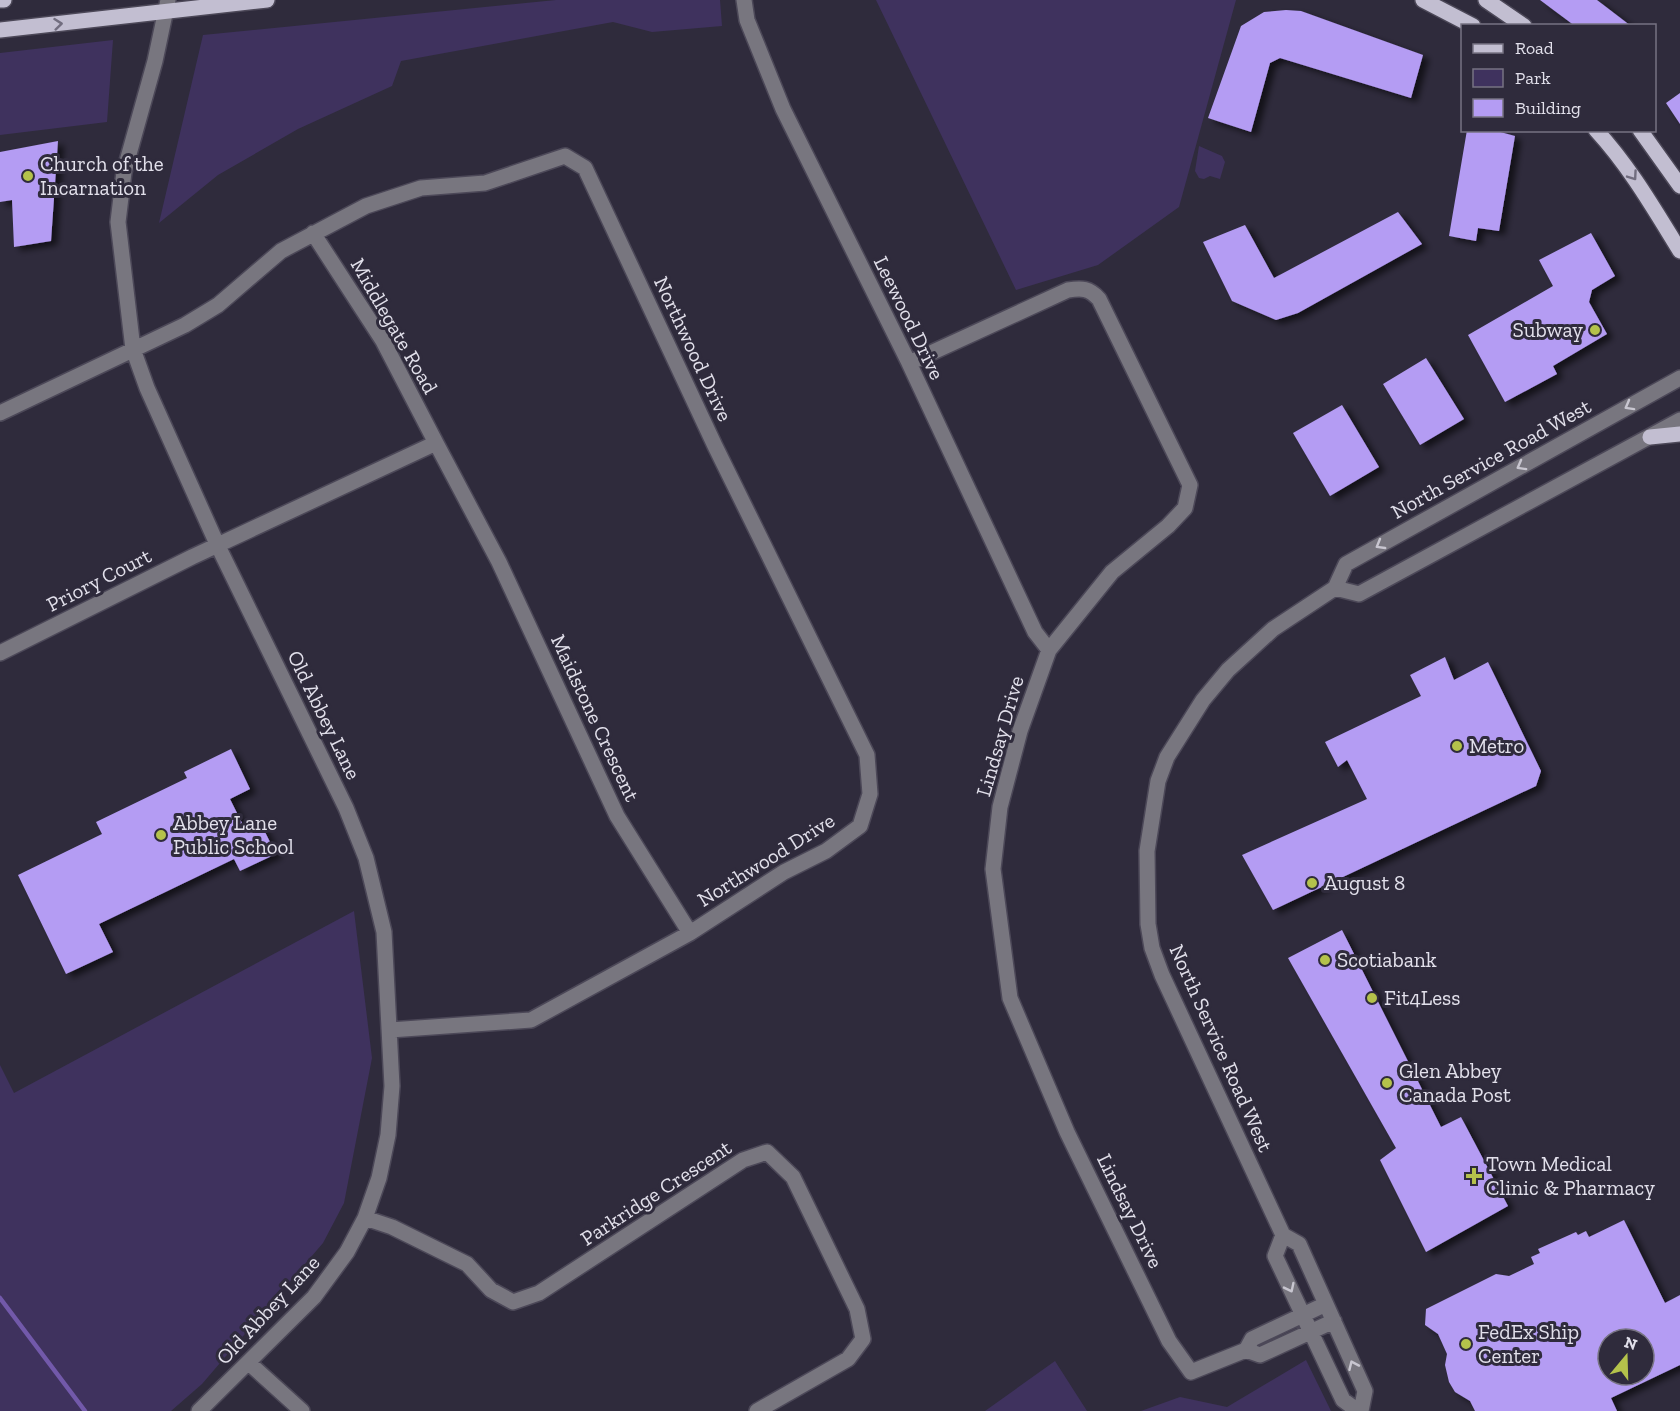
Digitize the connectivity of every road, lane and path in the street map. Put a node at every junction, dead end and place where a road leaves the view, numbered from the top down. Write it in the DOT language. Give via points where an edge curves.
graph roads {
  1 [pos="267,0"];
  2 [pos="744,0"];
  3 [pos="1423,0"];
  4 [pos="1486,0"];
  5 [pos="166,6"];
  6 [pos="1469,24"];
  7 [pos="1521,24"];
  8 [pos="0,30"];
  9 [pos="1598,132"];
  10 [pos="1641,132"];
  11 [pos="1680,186"];
  12 [pos="314,233"];
  13 [pos="1680,251"];
  14 [pos="133,349"];
  15 [pos="909,363"];
  16 [pos="1680,378"];
  17 [pos="0,413"];
  18 [pos="1680,420"];
  19 [pos="1680,434"];
  20 [pos="1650,437"];
  21 [pos="436,443"];
  22 [pos="218,544"];
  23 [pos="1335,588"];
  24 [pos="1049,650"];
  25 [pos="0,653"];
  26 [pos="690,933"];
  27 [pos="390,1030"];
  28 [pos="365,1218"];
  29 [pos="1283,1235"];
  30 [pos="1326,1304"];
  31 [pos="1303,1315"];
  32 [pos="1334,1321"];
  33 [pos="1311,1331"];
  34 [pos="1246,1350"];
  35 [pos="249,1363"];
  36 [pos="199,1411"];
  37 [pos="302,1411"];
  38 [pos="757,1411"];
  39 [pos="1360,1411"];
  1 -- 5 [label="main road"];
  2 -- 15 [label="street, Leewood Drive" via="747,20 783,110"];
  3 -- 6 [label="main road"];
  4 -- 7 [label="main road"];
  8 -- 5 [label="main road, one-way"];
  5 -- 14 [label="street, Old Abbey Lane" via="124,172 118,222"];
  9 -- 13 [label="main road, one-way" via="1640,185"];
  10 -- 11 [label="main road"];
  12 -- 14 [label="street, Northwood Drive" via="268,261 219,305"];
  12 -- 21 [label="street, Middlegate Road" via="383,341"];
  12 -- 26 [label="street, Northwood Drive" via="366,206 409,191 485,183 565,156 585,168 715,446 867,755 870,794 860,826 826,851 784,872"];
  14 -- 17 [label="street, Northwood Drive"];
  14 -- 22 [label="street, Old Abbey Lane"];
  15 -- 24 [label="street, Leewood Drive" via="1035,632"];
  15 -- 24 [label="street, Lindsay Drive" via="1068,290 1092,291 1190,485 1185,508 1112,572"];
  16 -- 23 [label="street, North Service Road West, one-way" via="1347,564"];
  18 -- 20 [label="street"];
  19 -- 20 [label="main road"];
  20 -- 23 [label="street" via="1359,594"];
  21 -- 22 [label="street"];
  21 -- 26 [label="street, Maidstone Crescent" via="499,562 617,816"];
  22 -- 25 [label="street, Priory Court"];
  22 -- 27 [label="street, Old Abbey Lane" via="346,808 366,858 384,932"];
  23 -- 29 [label="street, North Service Road West" via="1265,635 1203,700 1182,730 1158,781 1147,851 1146,899 1152,948"];
  24 -- 34 [label="street, Lindsay Drive" via="1020,731 1000,807 993,869 1010,998 1067,1132 1169,1341 1191,1372"];
  26 -- 27 [label="street" via="531,1020"];
  27 -- 28 [label="street, Old Abbey Lane" via="392,1086 388,1135"];
  28 -- 35 [label="street, Old Abbey Lane" via="347,1252 314,1297"];
  28 -- 38 [label="street, Parkridge Crescent" via="467,1264 491,1290 513,1302 539,1293 743,1160 768,1152 793,1177 857,1309 863,1339 848,1359"];
  29 -- 30 [label="street, North Service Road West" via="1299,1244"];
  29 -- 31 [label="street, one-way" via="1275,1256"];
  30 -- 31 [label="street, Lindsay Drive"];
  30 -- 32 [label="street, North Service Road West"];
  31 -- 33 [label="street"];
  31 -- 34 [label="street, Lindsay Drive" via="1252,1339"];
  32 -- 33 [label="street, Lindsay Drive"];
  39 -- 32 [label="street, one-way" via="1365,1391"];
  33 -- 34 [label="street, Lindsay Drive" via="1260,1355"];
  33 -- 39 [label="street" via="1343,1400"];
  35 -- 36 [label="street, Old Abbey Lane"];
  35 -- 37 [label="street"];
}
